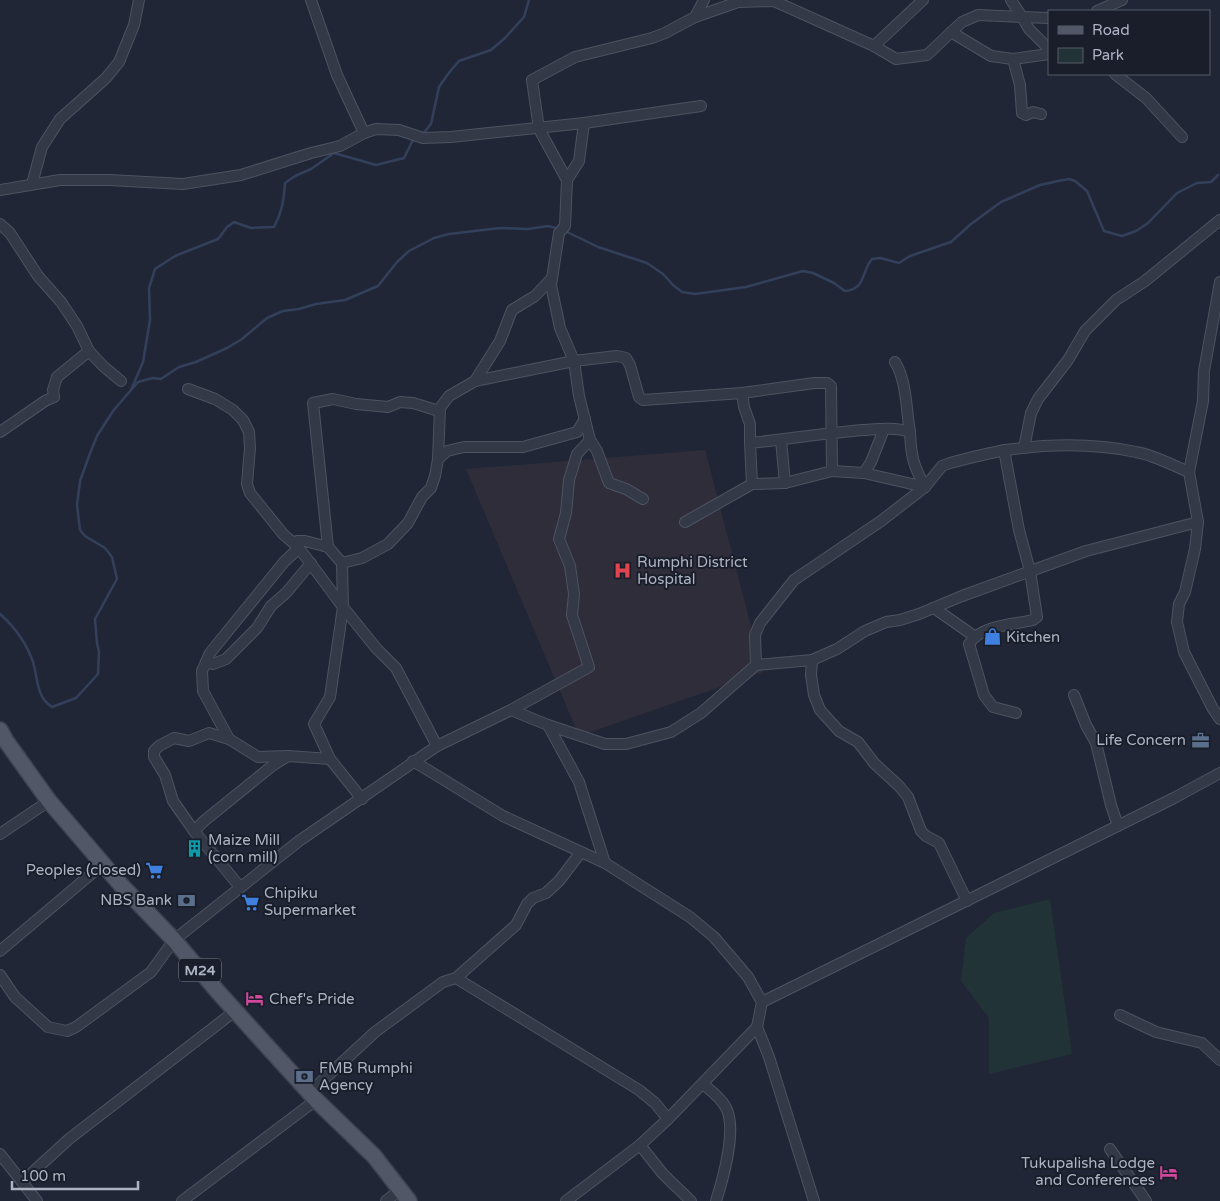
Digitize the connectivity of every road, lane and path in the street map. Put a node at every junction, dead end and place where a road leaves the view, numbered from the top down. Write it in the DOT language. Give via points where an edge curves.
graph roads {
  1 [pos="140,0"];
  2 [pos="311,0"];
  3 [pos="704,0"];
  4 [pos="774,0"];
  5 [pos="924,0"];
  6 [pos="1011,0"];
  7 [pos="1122,0"];
  8 [pos="1099,10"];
  9 [pos="695,17"];
  10 [pos="1022,17"];
  11 [pos="1048,18"];
  12 [pos="951,32"];
  13 [pos="874,46"];
  14 [pos="1048,48"];
  15 [pos="1048,54"];
  16 [pos="1013,59"];
  17 [pos="1116,75"];
  18 [pos="701,106"];
  19 [pos="1041,114"];
  20 [pos="584,123"];
  21 [pos="539,128"];
  22 [pos="364,133"];
  23 [pos="1182,137"];
  24 [pos="566,180"];
  25 [pos="32,184"];
  26 [pos="0,190"];
  27 [pos="1220,220"];
  28 [pos="0,224"];
  29 [pos="551,280"];
  30 [pos="1220,282"];
  31 [pos="89,351"];
  32 [pos="574,360"];
  33 [pos="895,362"];
  34 [pos="122,381"];
  35 [pos="475,381"];
  36 [pos="188,389"];
  37 [pos="742,393"];
  38 [pos="440,411"];
  39 [pos="585,419"];
  40 [pos="884,429"];
  41 [pos="0,432"];
  42 [pos="832,432"];
  43 [pos="910,432"];
  44 [pos="590,440"];
  45 [pos="780,440"];
  46 [pos="750,443"];
  47 [pos="1024,448"];
  48 [pos="1004,450"];
  49 [pos="438,459"];
  50 [pos="832,471"];
  51 [pos="1189,472"];
  52 [pos="864,473"];
  53 [pos="785,483"];
  54 [pos="752,484"];
  55 [pos="925,487"];
  56 [pos="643,499"];
  57 [pos="685,522"];
  58 [pos="1198,522"];
  59 [pos="328,546"];
  60 [pos="299,548"];
  61 [pos="311,563"];
  62 [pos="342,563"];
  63 [pos="1030,571"];
  64 [pos="343,607"];
  65 [pos="934,608"];
  66 [pos="974,636"];
  67 [pos="812,660"];
  68 [pos="206,662"];
  69 [pos="756,664"];
  70 [pos="1074,695"];
  71 [pos="511,710"];
  72 [pos="1016,713"];
  73 [pos="1220,719"];
  74 [pos="548,725"];
  75 [pos="0,730"];
  76 [pos="230,739"];
  77 [pos="437,746"];
  78 [pos="288,756"];
  79 [pos="330,759"];
  80 [pos="413,761"];
  81 [pos="1220,773"];
  82 [pos="362,799"];
  83 [pos="49,801"];
  84 [pos="1118,826"];
  85 [pos="194,831"];
  86 [pos="0,834"];
  87 [pos="581,852"];
  88 [pos="606,863"];
  89 [pos="103,864"];
  90 [pos="240,887"];
  91 [pos="967,901"];
  92 [pos="174,940"];
  93 [pos="0,951"];
  94 [pos="0,975"];
  95 [pos="456,978"];
  96 [pos="762,1002"];
  97 [pos="236,1011"];
  98 [pos="1120,1015"];
  99 [pos="757,1028"];
  100 [pos="1220,1060"];
  101 [pos="703,1084"];
  102 [pos="313,1096"];
  103 [pos="668,1120"];
  104 [pos="640,1145"];
  105 [pos="1110,1149"];
  106 [pos="0,1154"];
  107 [pos="22,1182"];
  108 [pos="405,1195"];
  109 [pos="37,1201"];
  110 [pos="182,1201"];
  111 [pos="386,1201"];
  112 [pos="566,1201"];
  113 [pos="691,1201"];
  114 [pos="716,1201"];
  115 [pos="814,1201"];
  116 [pos="1146,1201"];
  1 -- 25 [label="street" via="134,25 118,62 106,78 60,119 42,147"];
  2 -- 22 [label="street" via="337,75"];
  3 -- 9 [label="street"];
  4 -- 9 [label="street" via="738,2"];
  4 -- 13 [label="street"];
  5 -- 13 [label="street"];
  6 -- 10 [label="street"];
  7 -- 8 [label="street"];
  9 -- 21 [label="street" via="652,38 575,57 532,80"];
  10 -- 11 [label="street"];
  10 -- 12 [label="street" via="978,15 962,22"];
  10 -- 14 [label="street"];
  12 -- 13 [label="street" via="927,55 896,59"];
  12 -- 16 [label="street" via="991,56"];
  15 -- 16 [label="street"];
  16 -- 19 [label="street" via="1020,85 1022,113 1026,116 1033,112"];
  17 -- 23 [label="street" via="1146,98"];
  18 -- 20 [label="street"];
  20 -- 21 [label="street"];
  20 -- 24 [label="street" via="579,161"];
  21 -- 22 [label="street" via="492,134 418,136 399,130 376,129"];
  21 -- 24 [label="street"];
  22 -- 25 [label="street" via="340,146 241,175 211,180 183,184 118,180 60,180"];
  24 -- 29 [label="street" via="562,229"];
  25 -- 26 [label="street"];
  27 -- 47 [label="street" via="1145,281 1116,300 1085,330 1068,360 1038,399 1031,413"];
  28 -- 31 [label="street" via="10,232 38,276 61,302"];
  29 -- 32 [label="street" via="556,312"];
  29 -- 35 [label="street" via="535,296 512,310 500,340"];
  30 -- 51 [label="street"];
  31 -- 34 [label="street"];
  31 -- 41 [label="street" via="57,377 54,397"];
  32 -- 35 [label="street"];
  32 -- 37 [label="street" via="626,358 639,397 643,400"];
  32 -- 39 [label="street"];
  33 -- 43 [label="street" via="903,382"];
  35 -- 38 [label="street" via="449,396"];
  36 -- 60 [label="street" via="215,399 243,420 249,432 247,484 250,493 283,534"];
  37 -- 42 [label="street" via="827,383 831,386"];
  37 -- 46 [label="street" via="750,424"];
  38 -- 49 [label="street"];
  38 -- 59 [label="street" via="400,402 388,407 333,399 313,403"];
  39 -- 44 [label="street"];
  39 -- 49 [label="street" via="577,432 523,447 464,447 447,451"];
  40 -- 42 [label="street"];
  40 -- 43 [label="street"];
  40 -- 52 [label="street"];
  42 -- 45 [label="street"];
  42 -- 50 [label="street"];
  43 -- 55 [label="street" via="911,456"];
  44 -- 56 [label="street" via="609,482"];
  44 -- 71 [label="street" via="577,454 559,539 570,566 574,594 572,615 588,667"];
  45 -- 46 [label="street"];
  45 -- 53 [label="street"];
  46 -- 54 [label="street"];
  47 -- 48 [label="street"];
  47 -- 51 [label="street" via="1081,446 1120,449 1138,452"];
  48 -- 55 [label="street" via="942,466"];
  48 -- 63 [label="street"];
  49 -- 62 [label="street" via="431,488 422,497 408,523 388,544 362,558"];
  50 -- 52 [label="street"];
  50 -- 53 [label="street"];
  51 -- 58 [label="street"];
  52 -- 55 [label="street"];
  53 -- 54 [label="street"];
  54 -- 57 [label="street"];
  55 -- 69 [label="street" via="794,580 760,622 755,635"];
  58 -- 63 [label="street" via="1086,551"];
  58 -- 73 [label="street" via="1195,549 1177,622 1184,652"];
  59 -- 60 [label="street" via="298,541"];
  59 -- 62 [label="street"];
  60 -- 61 [label="street"];
  60 -- 68 [label="street" via="263,587"];
  61 -- 64 [label="street"];
  61 -- 68 [label="street" via="286,594 271,606 257,628 226,659 214,664"];
  62 -- 64 [label="street"];
  63 -- 65 [label="street"];
  63 -- 66 [label="street" via="1037,617"];
  64 -- 77 [label="street" via="396,668"];
  64 -- 79 [label="street" via="330,697 314,724"];
  65 -- 66 [label="street"];
  65 -- 67 [label="street" via="886,622 865,631 837,650"];
  66 -- 72 [label="street" via="969,644 984,695 993,707"];
  67 -- 69 [label="street"];
  67 -- 91 [label="street" via="814,695 820,710 839,731 858,742 908,797 921,831 939,843"];
  68 -- 76 [label="street" via="202,671 203,692"];
  69 -- 74 [label="street" via="701,713 671,732 626,744 605,744"];
  70 -- 84 [label="street" via="1096,743"];
  71 -- 74 [label="street"];
  71 -- 77 [label="street"];
  74 -- 88 [label="street" via="579,782"];
  75 -- 83 [label="main road, M24"];
  76 -- 78 [label="street" via="258,757"];
  76 -- 85 [label="street" via="209,733 189,741 174,738 154,751 173,801"];
  77 -- 80 [label="street"];
  78 -- 79 [label="street"];
  78 -- 85 [label="street"];
  79 -- 82 [label="street"];
  80 -- 82 [label="street"];
  80 -- 87 [label="street" via="503,816"];
  81 -- 84 [label="street"];
  82 -- 90 [label="street" via="299,841"];
  83 -- 86 [label="street"];
  83 -- 89 [label="main road, M24"];
  84 -- 91 [label="street"];
  85 -- 90 [label="street"];
  87 -- 88 [label="street"];
  87 -- 95 [label="street" via="559,881 527,904 516,925"];
  88 -- 96 [label="street" via="690,916 714,937 748,977"];
  89 -- 92 [label="main road, M24"];
  89 -- 93 [label="street"];
  90 -- 92 [label="street"];
  91 -- 96 [label="street"];
  92 -- 94 [label="street" via="151,972 67,1031 48,1027 15,997"];
  92 -- 97 [label="main road, M24"];
  95 -- 102 [label="street" via="443,982 374,1032"];
  95 -- 103 [label="street" via="639,1090"];
  96 -- 99 [label="street"];
  97 -- 102 [label="main road, M24"];
  97 -- 107 [label="street" via="69,1139"];
  98 -- 100 [label="street" via="1156,1032 1202,1043"];
  99 -- 101 [label="street"];
  99 -- 115 [label="street"];
  101 -- 103 [label="street"];
  101 -- 114 [label="street" via="725,1105 728,1113 730,1145"];
  102 -- 108 [label="main road, M24" via="374,1156"];
  102 -- 110 [label="street"];
  103 -- 104 [label="street"];
  104 -- 112 [label="street"];
  104 -- 113 [label="street" via="663,1174"];
  105 -- 116 [label="street"];
  106 -- 107 [label="street"];
  107 -- 109 [label="street"];
  108 -- 111 [label="street"];
}
